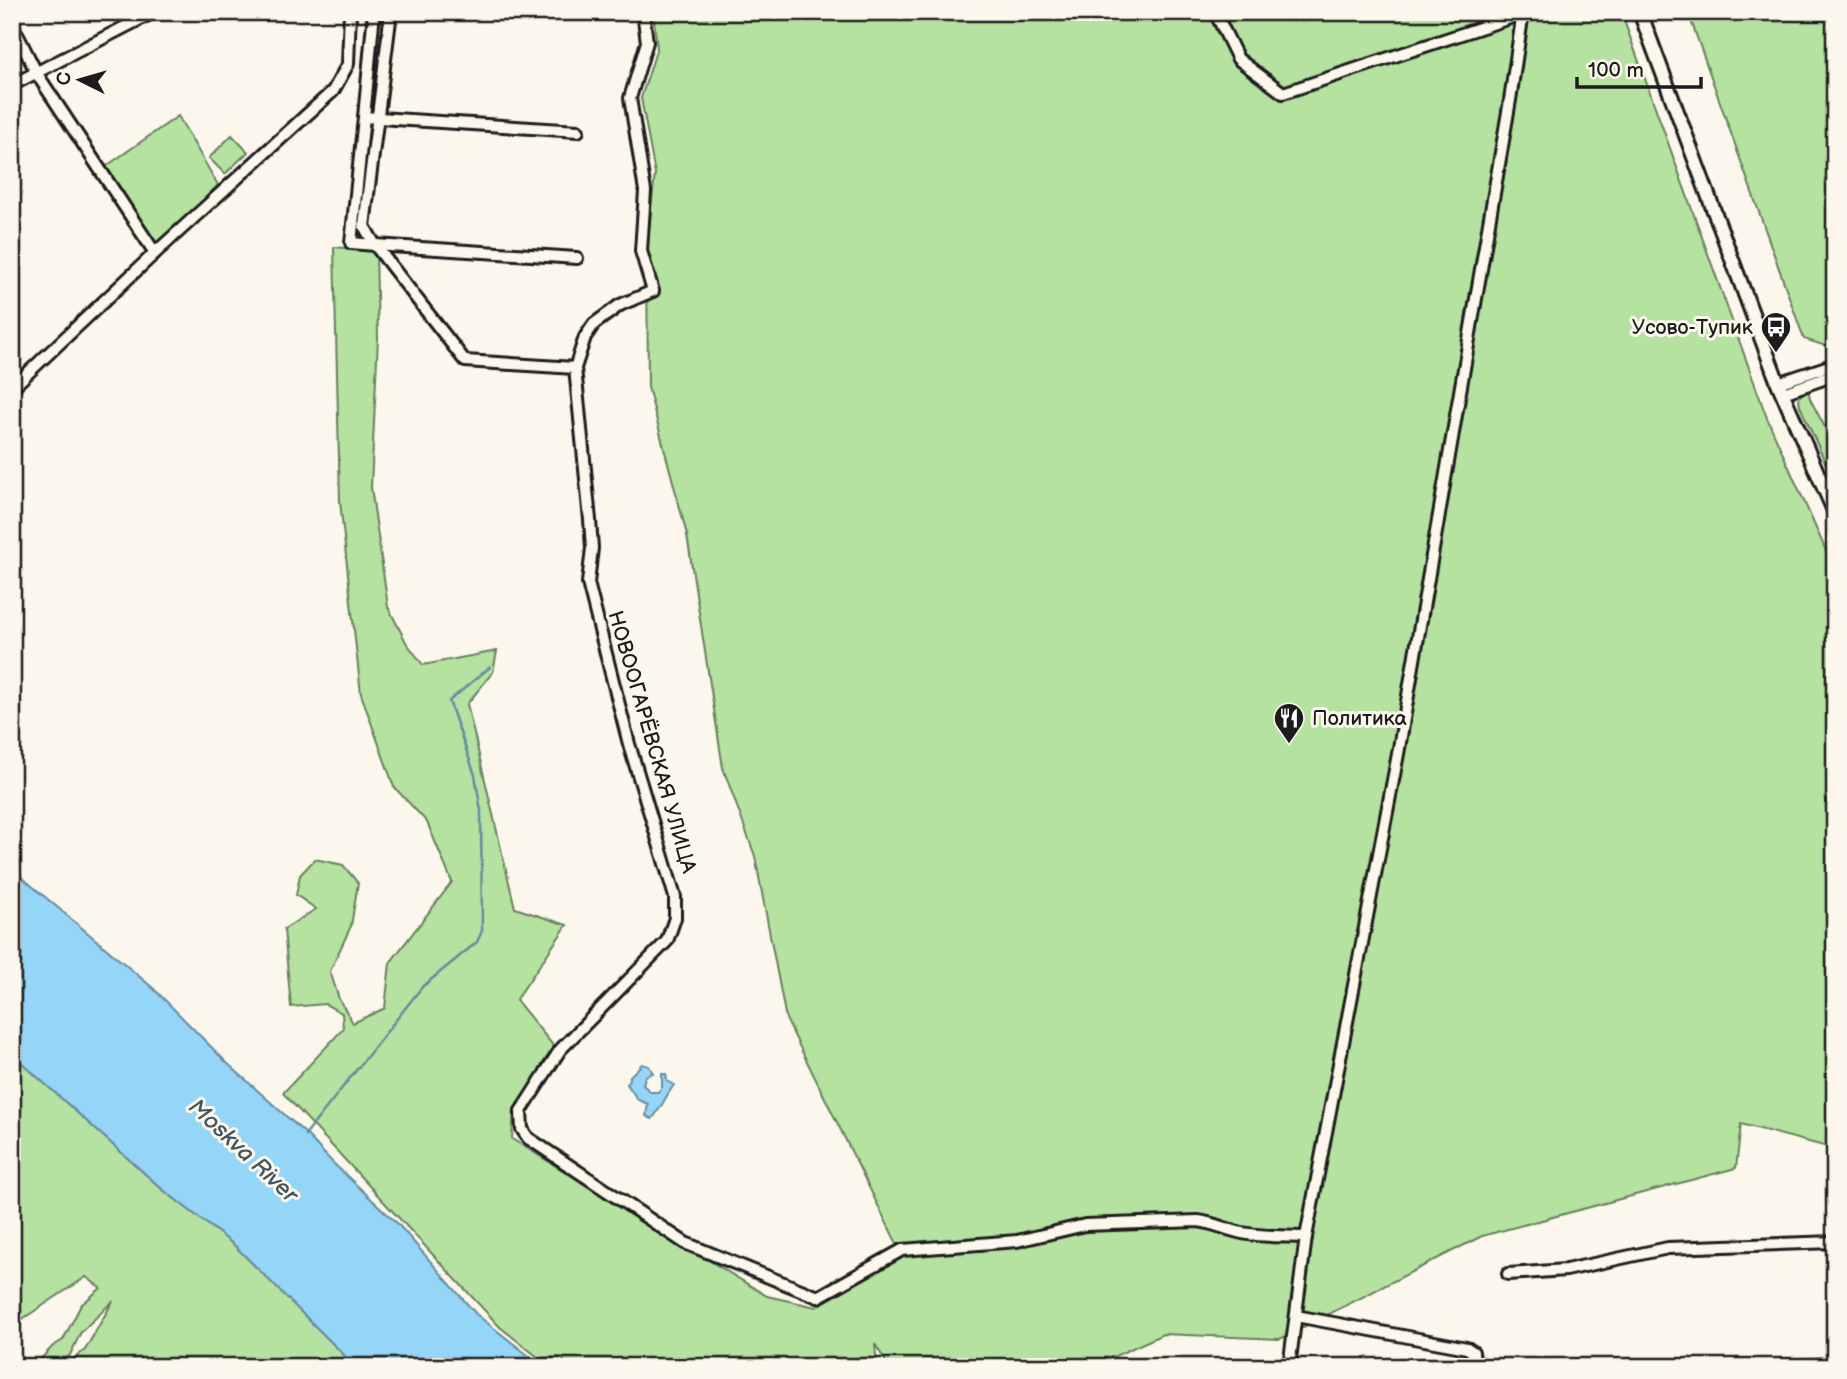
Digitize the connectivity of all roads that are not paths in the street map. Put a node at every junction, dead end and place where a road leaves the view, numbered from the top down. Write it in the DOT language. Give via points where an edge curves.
graph roads {
  1 [pos="154,12"];
  2 [pos="350,12"];
  3 [pos="374,12"];
  4 [pos="391,12"];
  5 [pos="643,12"];
  6 [pos="1215,12"];
  7 [pos="1640,12"];
  8 [pos="1522,13"];
  9 [pos="12,24"];
  10 [pos="37,74"];
  11 [pos="12,85"];
  12 [pos="364,117"];
  13 [pos="377,117"];
  14 [pos="578,131"];
  15 [pos="375,245"];
  16 [pos="155,253"];
  17 [pos="577,258"];
  18 [pos="1835,364"];
  19 [pos="575,368"];
  20 [pos="1835,375"];
  21 [pos="12,387"];
  22 [pos="1780,388"];
  23 [pos="1835,513"];
  24 [pos="1306,1237"];
  25 [pos="1835,1242"];
  26 [pos="1508,1274"];
  27 [pos="1296,1316"];
  28 [pos="1835,1364"];
  29 [pos="1289,1367"];
  30 [pos="1475,1367"];
  31 [pos="1779,1367"];
  1 -- 10 [label="street"];
  2 -- 16 [label="street" via="348,64 332,91"];
  3 -- 12 [label="street"];
  4 -- 13 [label="street"];
  5 -- 19 [label="street, НОВООГАРЁВСКАЯ УЛИЦА" via="647,42 631,98 645,191 641,251 653,291 620,305 594,324"];
  6 -- 8 [label="street" via="1238,59 1283,93"];
  7 -- 22 [label="main road"];
  8 -- 24 [label="street" via="1398,754"];
  9 -- 10 [label="street"];
  10 -- 11 [label="street"];
  10 -- 16 [label="street"];
  12 -- 13 [label="street"];
  12 -- 15 [label="street" via="351,243"];
  13 -- 14 [label="street"];
  13 -- 15 [label="street" via="364,226"];
  15 -- 17 [label="street"];
  15 -- 19 [label="street" via="464,361"];
  16 -- 21 [label="street"];
  18 -- 22 [label="street"];
  19 -- 24 [label="street, НОВООГАРЁВСКАЯ УЛИЦА" via="592,548 588,583 675,897 675,918 667,941 560,1050 521,1111 522,1129 528,1138 685,1243 818,1297 902,1250 1017,1241 1086,1225 1198,1221 1254,1235"];
  20 -- 22 [label="street"];
  22 -- 23 [label="main road"];
  24 -- 27 [label="street"];
  25 -- 26 [label="street" via="1668,1248 1566,1270"];
  27 -- 29 [label="street"];
  27 -- 30 [label="street" via="1467,1348 1473,1352"];
  28 -- 31 [label="street"];
}
